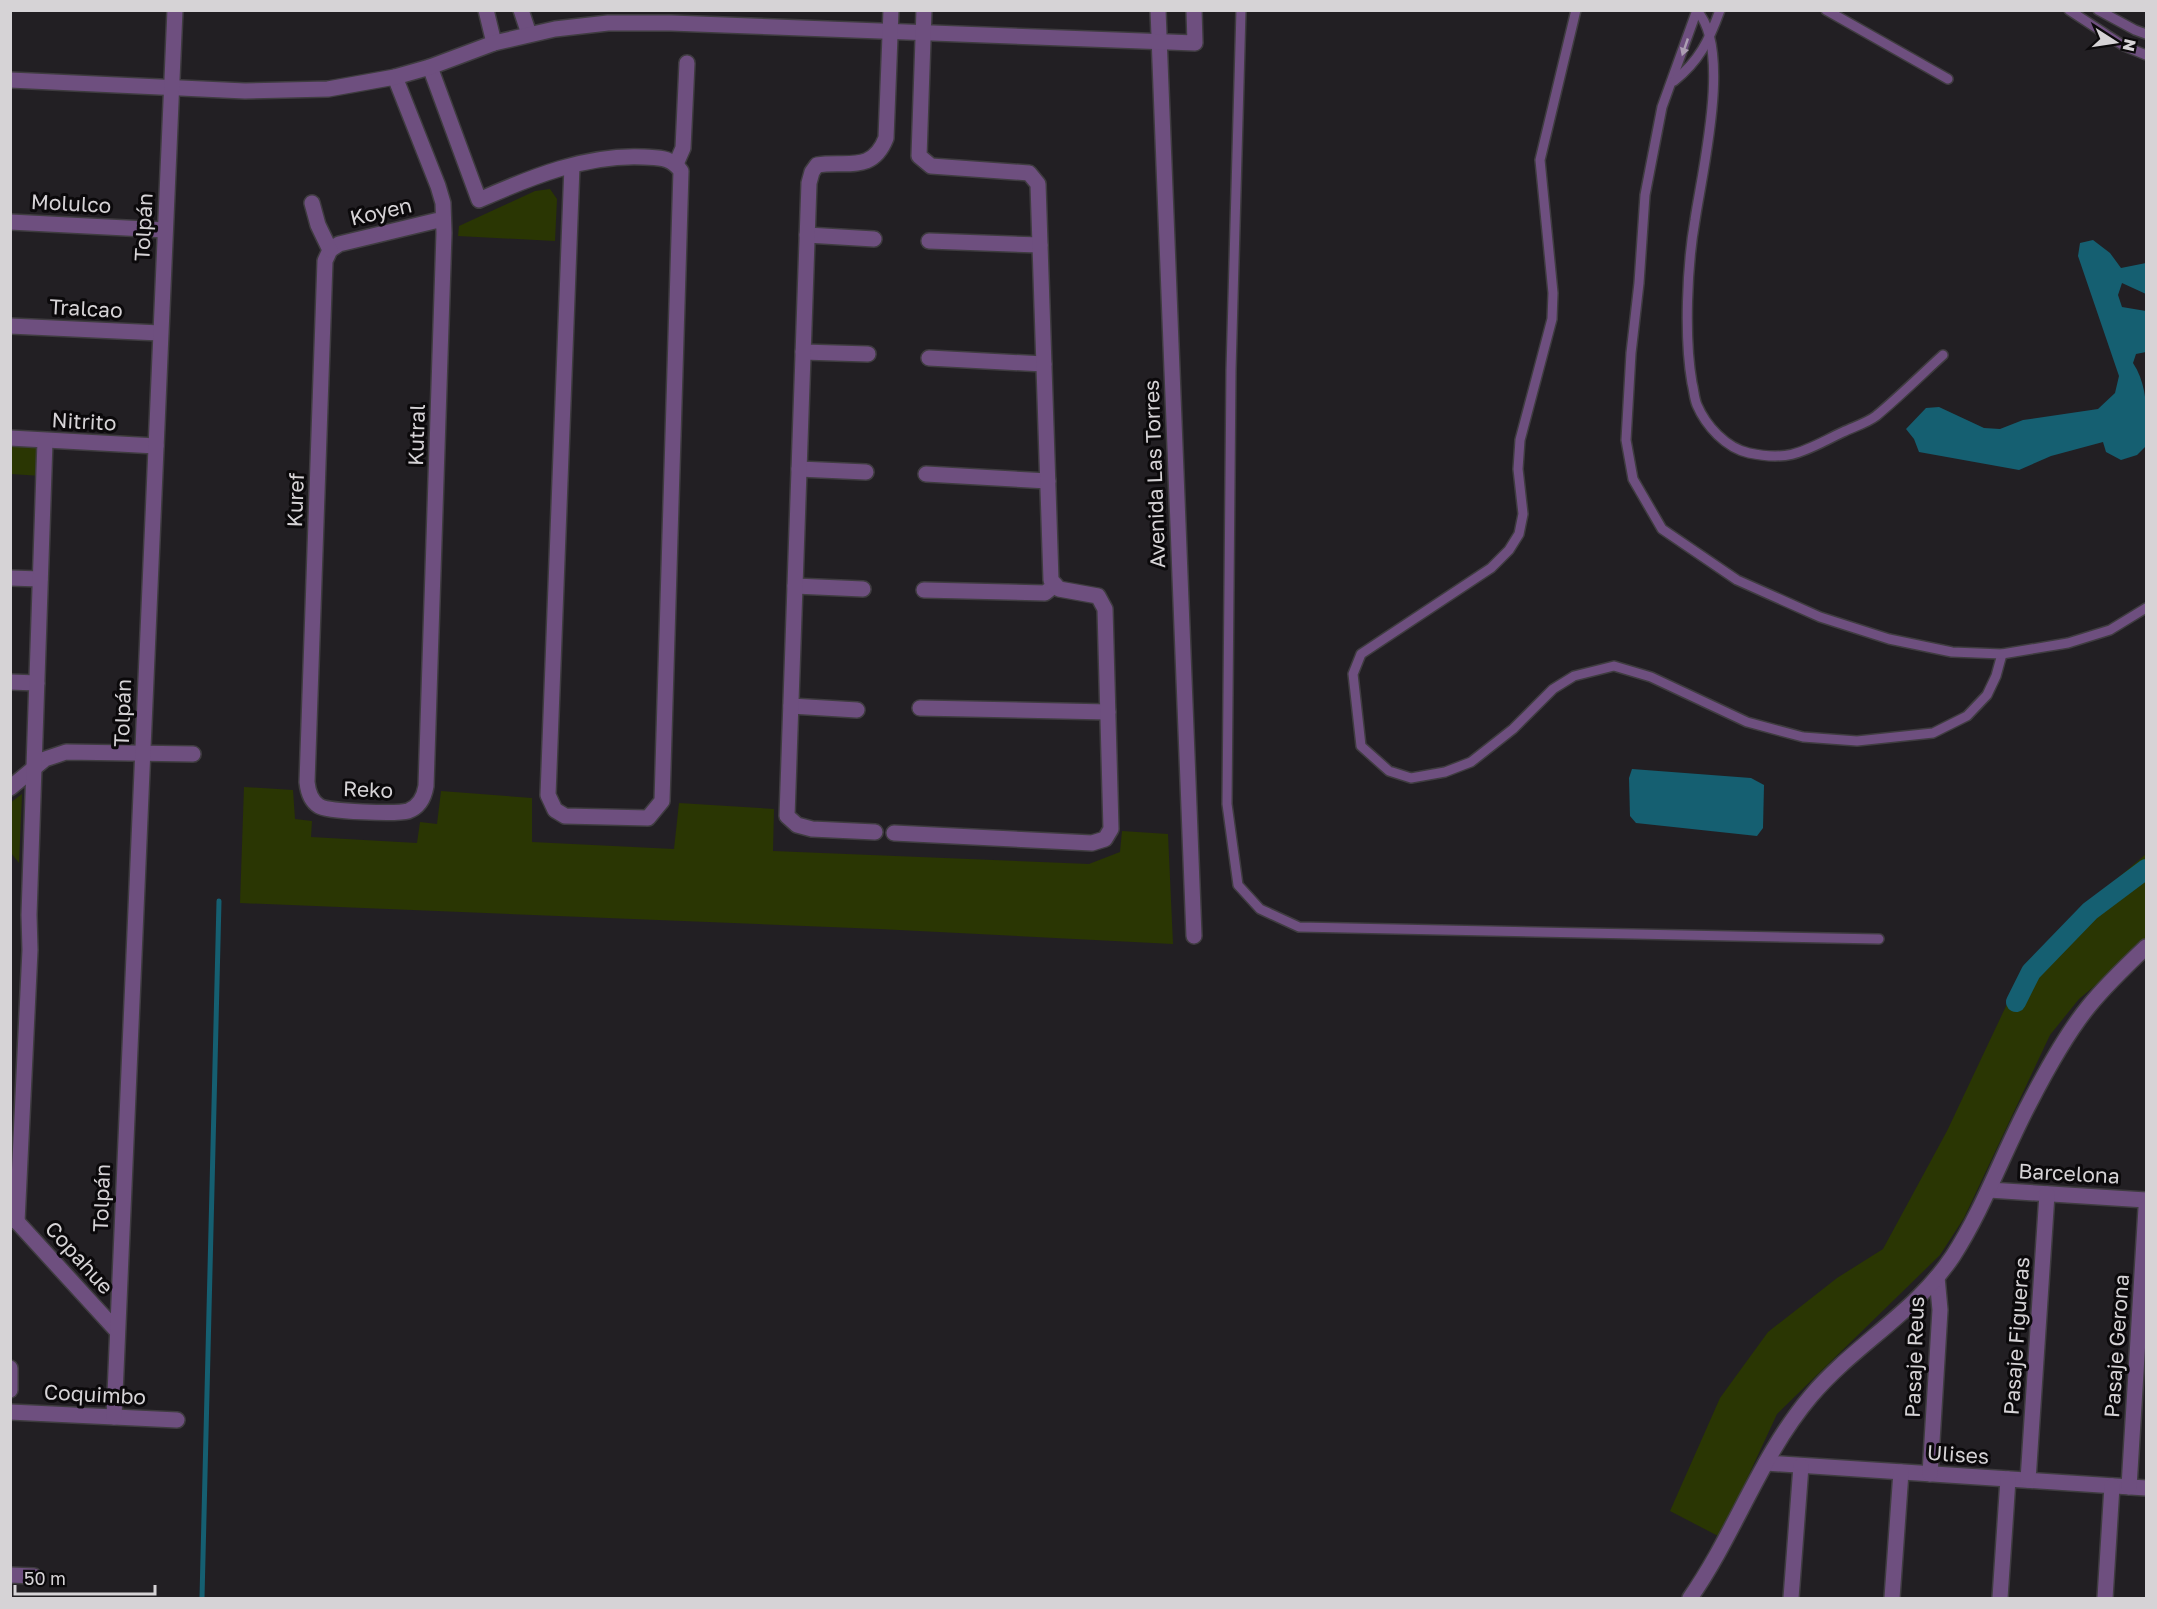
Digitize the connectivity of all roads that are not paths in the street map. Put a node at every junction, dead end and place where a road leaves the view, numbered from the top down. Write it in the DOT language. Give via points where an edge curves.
graph roads {
  1 [pos="175,10"];
  2 [pos="486,10"];
  3 [pos="520,10"];
  4 [pos="891,10"];
  5 [pos="924,10"];
  6 [pos="1158,10"];
  7 [pos="1194,10"];
  8 [pos="1241,10"];
  9 [pos="1576,10"];
  10 [pos="1720,10"];
  11 [pos="1725,10"];
  12 [pos="1826,10"];
  13 [pos="2069,10"];
  14 [pos="2098,10"];
  15 [pos="1697,11"];
  16 [pos="1716,21"];
  17 [pos="890,31"];
  18 [pos="924,33"];
  19 [pos="529,34"];
  20 [pos="2146,34"];
  21 [pos="1710,38"];
  22 [pos="1160,41"];
  23 [pos="494,43"];
  24 [pos="2146,55"];
  25 [pos="687,63"];
  26 [pos="430,67"];
  27 [pos="395,77"];
  28 [pos="1948,79"];
  29 [pos="10,80"];
  30 [pos="1672,83"];
  31 [pos="171,88"];
  32 [pos="676,164"];
  33 [pos="572,165"];
  34 [pos="312,203"];
  35 [pos="443,219"];
  36 [pos="10,222"];
  37 [pos="165,230"];
  38 [pos="807,236"];
  39 [pos="874,239"];
  40 [pos="929,241"];
  41 [pos="1040,246"];
  42 [pos="330,250"];
  43 [pos="10,326"];
  44 [pos="160,333"];
  45 [pos="803,352"];
  46 [pos="868,354"];
  47 [pos="1943,355"];
  48 [pos="929,358"];
  49 [pos="1044,364"];
  50 [pos="10,438"];
  51 [pos="45,441"];
  52 [pos="156,446"];
  53 [pos="799,469"];
  54 [pos="866,472"];
  55 [pos="926,474"];
  56 [pos="1048,481"];
  57 [pos="10,578"];
  58 [pos="40,579"];
  59 [pos="1055,585"];
  60 [pos="795,586"];
  61 [pos="863,589"];
  62 [pos="924,590"];
  63 [pos="2146,608"];
  64 [pos="2002,654"];
  65 [pos="10,682"];
  66 [pos="37,683"];
  67 [pos="791,706"];
  68 [pos="920,708"];
  69 [pos="857,710"];
  70 [pos="1108,712"];
  71 [pos="142,753"];
  72 [pos="193,754"];
  73 [pos="34,768"];
  74 [pos="10,788"];
  75 [pos="314,802"];
  76 [pos="420,803"];
  77 [pos="875,832"];
  78 [pos="894,833"];
  79 [pos="1194,936"];
  80 [pos="1879,939"];
  81 [pos="2146,947"];
  82 [pos="10,1066"];
  83 [pos="24,1081"];
  84 [pos="1989,1190"];
  85 [pos="2047,1194"];
  86 [pos="2146,1200"];
  87 [pos="2146,1208"];
  88 [pos="14,1218"];
  89 [pos="1938,1277"];
  90 [pos="117,1331"];
  91 [pos="10,1368"];
  92 [pos="10,1390"];
  93 [pos="10,1412"];
  94 [pos="114,1417"];
  95 [pos="177,1420"];
  96 [pos="1766,1463"];
  97 [pos="1801,1466"];
  98 [pos="1901,1472"];
  99 [pos="1930,1474"];
  100 [pos="2008,1479"];
  101 [pos="2028,1480"];
  102 [pos="2112,1486"];
  103 [pos="2129,1487"];
  104 [pos="2146,1488"];
  105 [pos="10,1575"];
  106 [pos="34,1576"];
  107 [pos="1690,1599"];
  108 [pos="1791,1599"];
  109 [pos="1892,1599"];
  110 [pos="2000,1599"];
  111 [pos="2105,1599"];
  1 -- 31 [label="street, Tolpán"];
  2 -- 23 [label="street"];
  3 -- 19 [label="street"];
  4 -- 17 [label="street"];
  5 -- 18 [label="street"];
  6 -- 22 [label="street, Avenida Las Torres"];
  7 -- 22 [label="street" via="1195,43"];
  8 -- 80 [label="lane" via="1231,370 1227,804 1238,885 1260,909 1299,927"];
  9 -- 64 [label="lane" via="1540,160 1552,319 1520,440 1518,469 1523,514 1519,534 1491,568 1361,654 1353,674 1361,746 1389,771 1412,778 1445,772 1471,762 1513,729 1553,688 1574,676 1614,666 1651,677 1747,722 1803,737 1857,741 1933,732 1967,716 1987,695"];
  10 -- 16 [label="lane"];
  11 -- 16 [label="lane"];
  12 -- 28 [label="lane"];
  13 -- 24 [label="lane" via="2124,46"];
  14 -- 20 [label="lane"];
  15 -- 21 [label="lane"];
  15 -- 30 [label="lane, one-way"];
  16 -- 21 [label="lane"];
  17 -- 18 [label="street"];
  17 -- 19 [label="street" via="633,22"];
  17 -- 38 [label="street" via="886,138 876,156 856,164 817,165 809,183"];
  18 -- 22 [label="street"];
  18 -- 41 [label="street" via="919,156 931,166 1029,173 1038,184"];
  19 -- 23 [label="street"];
  21 -- 30 [label="lane" via="1689,69"];
  21 -- 47 [label="lane" via="1714,93 1694,222 1688,358 1697,404 1713,432 1742,451 1770,457 1799,454 1874,417"];
  22 -- 79 [label="street, Avenida Las Torres"];
  23 -- 26 [label="street"];
  25 -- 32 [label="street" via="683,148"];
  26 -- 27 [label="street"];
  26 -- 33 [label="street" via="479,200"];
  27 -- 31 [label="street" via="300,91"];
  27 -- 35 [label="street, Kutral" via="438,186"];
  29 -- 31 [label="street"];
  30 -- 64 [label="lane" via="1662,107 1645,195 1626,440 1633,479 1662,529 1737,580 1820,617 1889,639 1952,652"];
  31 -- 37 [label="street, Tolpán"];
  32 -- 33 [label="street" via="668,158 620,156"];
  32 -- 33 [label="street" via="681,182 662,801 648,818 565,816 555,810 548,795"];
  34 -- 42 [label="street"];
  35 -- 42 [label="street, Koyen" via="345,242"];
  35 -- 76 [label="street, Kutral" via="426,786"];
  36 -- 37 [label="street, Molulco"];
  37 -- 44 [label="street, Tolpán"];
  38 -- 39 [label="street"];
  38 -- 45 [label="street"];
  40 -- 41 [label="street"];
  41 -- 49 [label="street"];
  42 -- 75 [label="street, Kuref" via="324,267 307,782"];
  43 -- 44 [label="street, Tralcao"];
  44 -- 52 [label="street, Tolpán"];
  45 -- 46 [label="street"];
  45 -- 53 [label="street"];
  48 -- 49 [label="street"];
  49 -- 56 [label="street"];
  50 -- 51 [label="street, Nitrito"];
  51 -- 52 [label="street, Nitrito"];
  51 -- 58 [label="street"];
  52 -- 71 [label="street, Tolpán"];
  53 -- 54 [label="street"];
  53 -- 60 [label="street"];
  55 -- 56 [label="street"];
  56 -- 59 [label="street" via="1051,580"];
  57 -- 58 [label="street"];
  58 -- 66 [label="street"];
  59 -- 62 [label="street" via="1045,593"];
  59 -- 70 [label="street" via="1098,596 1105,609"];
  60 -- 61 [label="street"];
  60 -- 67 [label="street"];
  63 -- 64 [label="lane" via="2110,630 2068,643"];
  65 -- 66 [label="street"];
  66 -- 73 [label="street"];
  67 -- 69 [label="street"];
  67 -- 77 [label="street" via="787,816 812,830"];
  68 -- 70 [label="street"];
  70 -- 78 [label="street" via="1111,829 1105,839 1092,843"];
  71 -- 72 [label="street"];
  71 -- 73 [label="street" via="66,752"];
  71 -- 90 [label="street, Tolpán"];
  73 -- 74 [label="street"];
  73 -- 83 [label="street"];
  75 -- 76 [label="street, Reko" via="333,810 401,812"];
  81 -- 84 [label="street" via="2101,992 2068,1036 2029,1103"];
  82 -- 83 [label="street"];
  83 -- 88 [label="street"];
  84 -- 85 [label="street, Barcelona"];
  84 -- 89 [label="street"];
  85 -- 86 [label="street, Barcelona"];
  85 -- 101 [label="street, Pasaje Figueras"];
  87 -- 103 [label="street, Pasaje Gerona"];
  88 -- 90 [label="street, Copahue"];
  89 -- 96 [label="street" via="1825,1380 1794,1417"];
  89 -- 99 [label="street, Pasaje Reus" via="1940,1310"];
  90 -- 94 [label="street, Tolpán"];
  91 -- 92 [label="street"];
  93 -- 94 [label="street, Coquimbo"];
  94 -- 95 [label="street, Coquimbo"];
  96 -- 97 [label="street, Ulises"];
  96 -- 107 [label="street" via="1710,1570"];
  97 -- 98 [label="street, Ulises"];
  97 -- 108 [label="street"];
  98 -- 99 [label="street, Ulises"];
  98 -- 109 [label="street"];
  99 -- 100 [label="street, Ulises"];
  100 -- 101 [label="street, Ulises"];
  100 -- 110 [label="street"];
  101 -- 102 [label="street, Ulises"];
  102 -- 103 [label="street, Ulises"];
  102 -- 111 [label="street"];
  103 -- 104 [label="street, Ulises"];
  105 -- 106 [label="street"];
}
